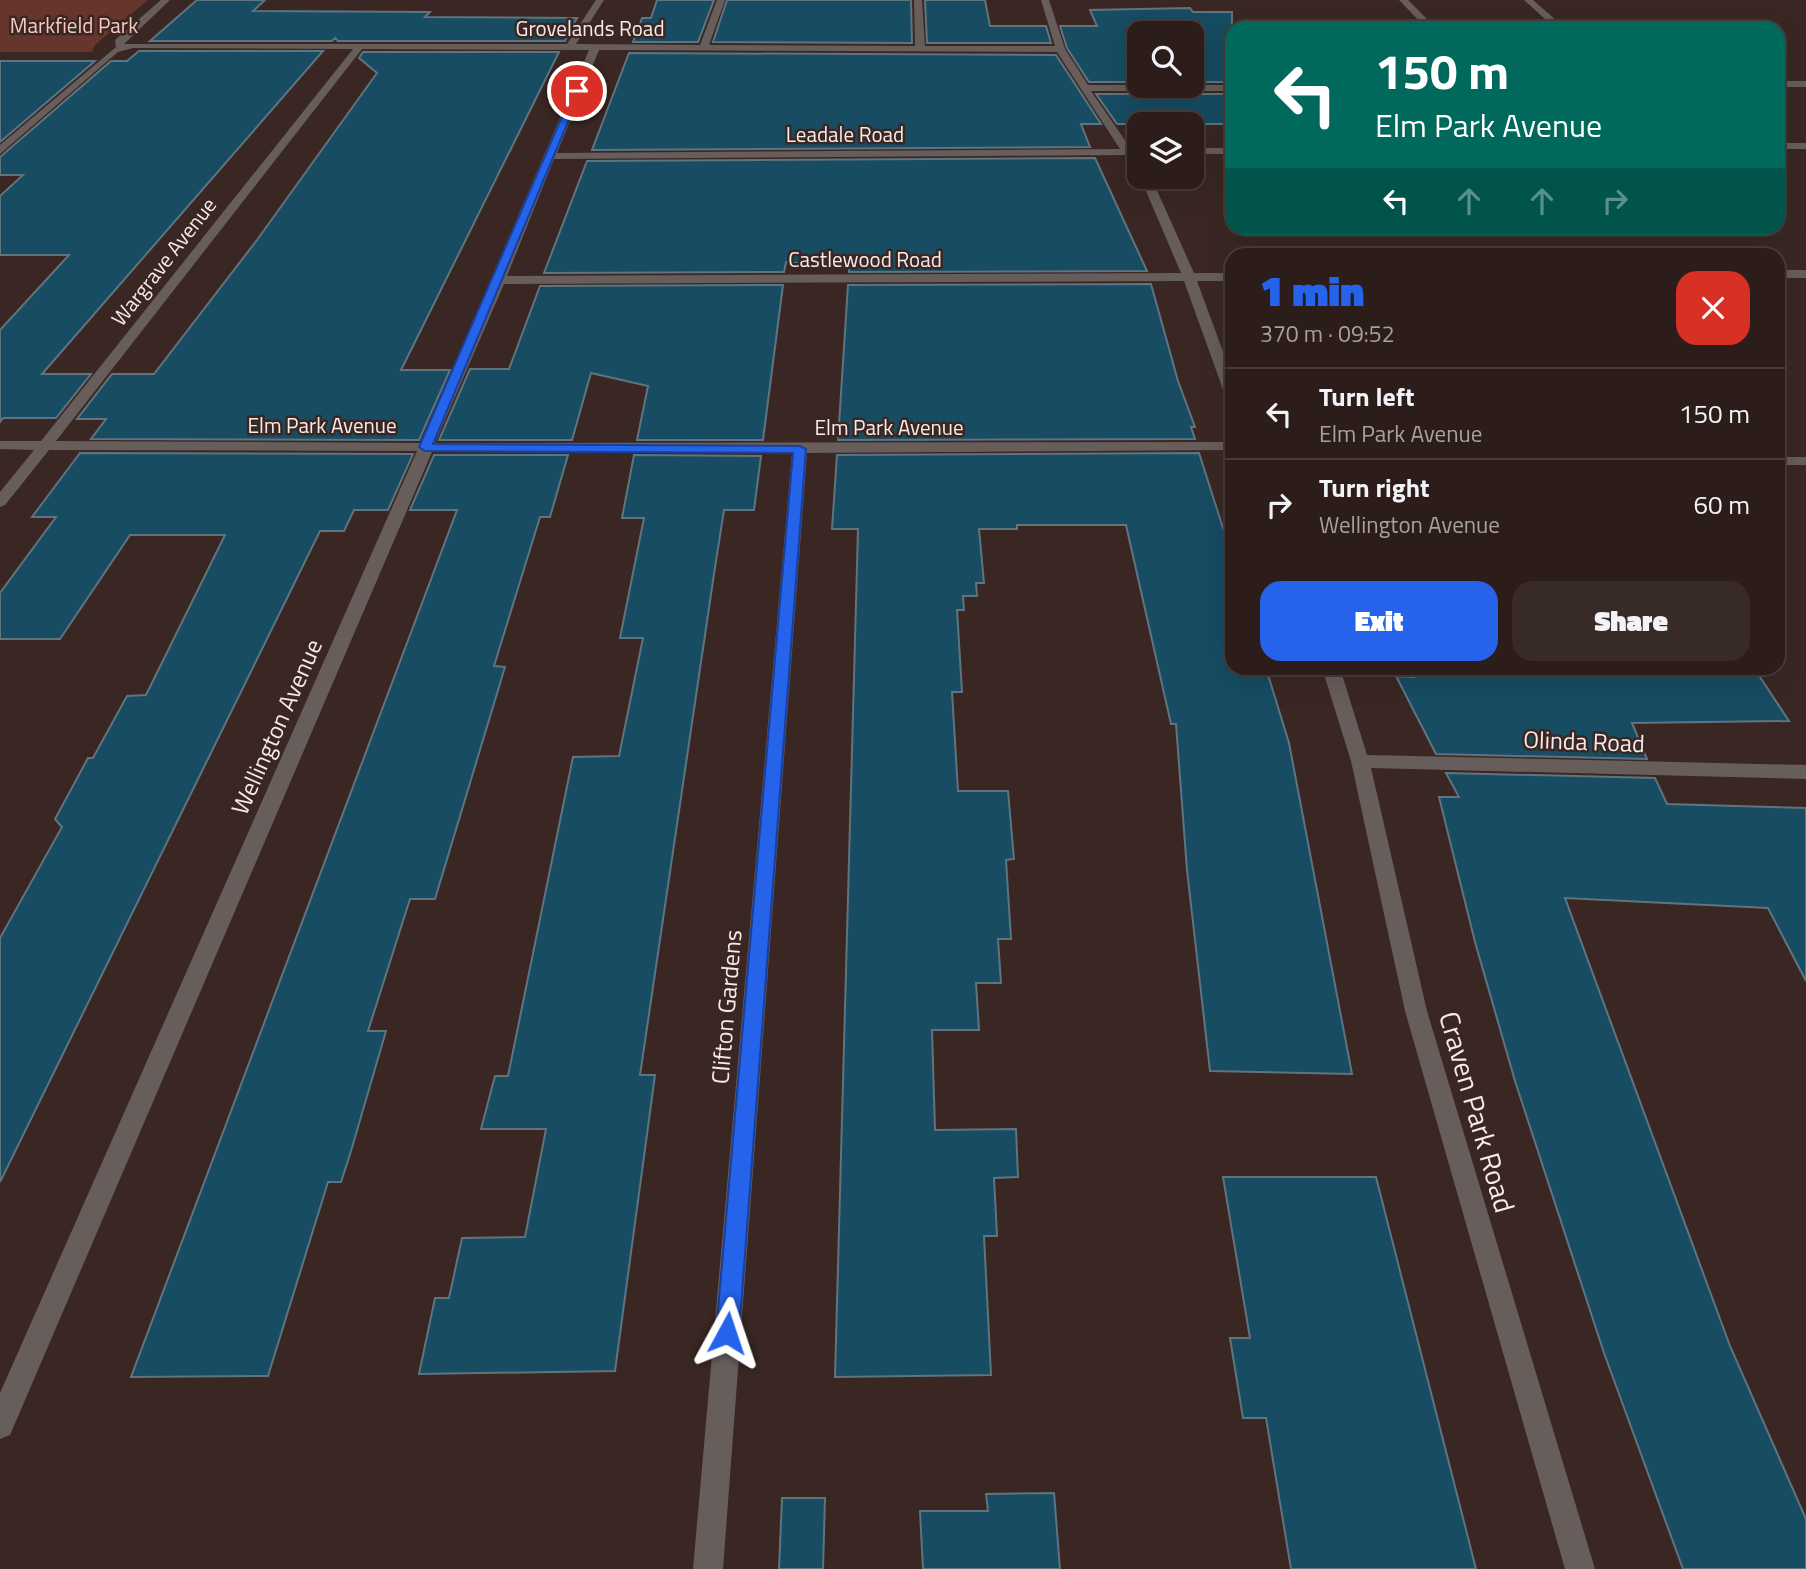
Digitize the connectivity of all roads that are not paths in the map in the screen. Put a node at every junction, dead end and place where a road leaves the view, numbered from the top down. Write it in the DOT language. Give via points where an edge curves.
graph roads {
  1 [pos="166,0"];
  2 [pos="600,0"];
  3 [pos="721,0"];
  4 [pos="918,0"];
  5 [pos="1045,0"];
  6 [pos="1403,0"];
  7 [pos="1528,0"];
  8 [pos="1424,21"];
  9 [pos="1552,21"];
  10 [pos="570,46"];
  11 [pos="704,46"];
  12 [pos="120,47"];
  13 [pos="359,47"];
  14 [pos="595,47"];
  15 [pos="920,48"];
  16 [pos="1060,48"];
  17 [pos="1785,84"];
  18 [pos="1806,84"];
  19 [pos="1086,88"];
  20 [pos="1225,88"];
  21 [pos="1785,146"];
  22 [pos="1806,146"];
  23 [pos="1127,147"];
  24 [pos="1225,150"];
  25 [pos="0,151"];
  26 [pos="1204,151"];
  27 [pos="1127,152"];
  28 [pos="550,156"];
  29 [pos="1151,189"];
  30 [pos="1785,274"];
  31 [pos="1806,274"];
  32 [pos="1189,277"];
  33 [pos="1225,277"];
  34 [pos="499,281"];
  35 [pos="1225,376"];
  36 [pos="0,445"];
  37 [pos="44,445"];
  38 [pos="1225,446"];
  39 [pos="425,447"];
  40 [pos="800,449"];
  41 [pos="1785,461"];
  42 [pos="1806,461"];
  43 [pos="0,502"];
  44 [pos="1333,675"];
  45 [pos="1360,761"];
  46 [pos="1806,772"];
  47 [pos="0,1425"];
  48 [pos="708,1569"];
  49 [pos="1580,1569"];
  1 -- 12 [label="street" via="118,42"];
  2 -- 10 [label="street"];
  3 -- 11 [label="street"];
  4 -- 15 [label="street"];
  5 -- 16 [label="street"];
  6 -- 8 [label="street"];
  7 -- 9 [label="street"];
  10 -- 13 [label="street, Grovelands Road"];
  10 -- 14 [label="street, Grovelands Road"];
  11 -- 14 [label="street, Grovelands Road"];
  11 -- 15 [label="street, Grovelands Road"];
  12 -- 13 [label="street, Grovelands Road"];
  12 -- 25 [label="street"];
  13 -- 37 [label="street, Wargrave Avenue"];
  14 -- 28 [label="street, Wellington Avenue"];
  15 -- 16 [label="street, Grovelands Road"];
  16 -- 19 [label="street"];
  17 -- 18 [label="street"];
  19 -- 20 [label="street"];
  19 -- 23 [label="street" via="1118,141"];
  21 -- 22 [label="street"];
  24 -- 26 [label="street"];
  27 -- 28 [label="street, Leadale Road"];
  28 -- 34 [label="street, Wellington Avenue"];
  29 -- 32 [label="street"];
  30 -- 31 [label="street"];
  32 -- 33 [label="street, Castlewood Road"];
  32 -- 34 [label="street, Castlewood Road"];
  32 -- 35 [label="street"];
  34 -- 39 [label="street, Wellington Avenue"];
  36 -- 37 [label="street, Elm Park Avenue"];
  37 -- 39 [label="street, Elm Park Avenue"];
  37 -- 43 [label="street, Wargrave Avenue"];
  38 -- 40 [label="street, Elm Park Avenue"];
  39 -- 40 [label="street, Elm Park Avenue"];
  39 -- 47 [label="street, Wellington Avenue"];
  40 -- 48 [label="street, Clifton Gardens"];
  41 -- 42 [label="street"];
  44 -- 45 [label="street, Craven Park Road"];
  45 -- 46 [label="street, Olinda Road"];
  45 -- 49 [label="street, Craven Park Road" via="1416,1011"];
}
